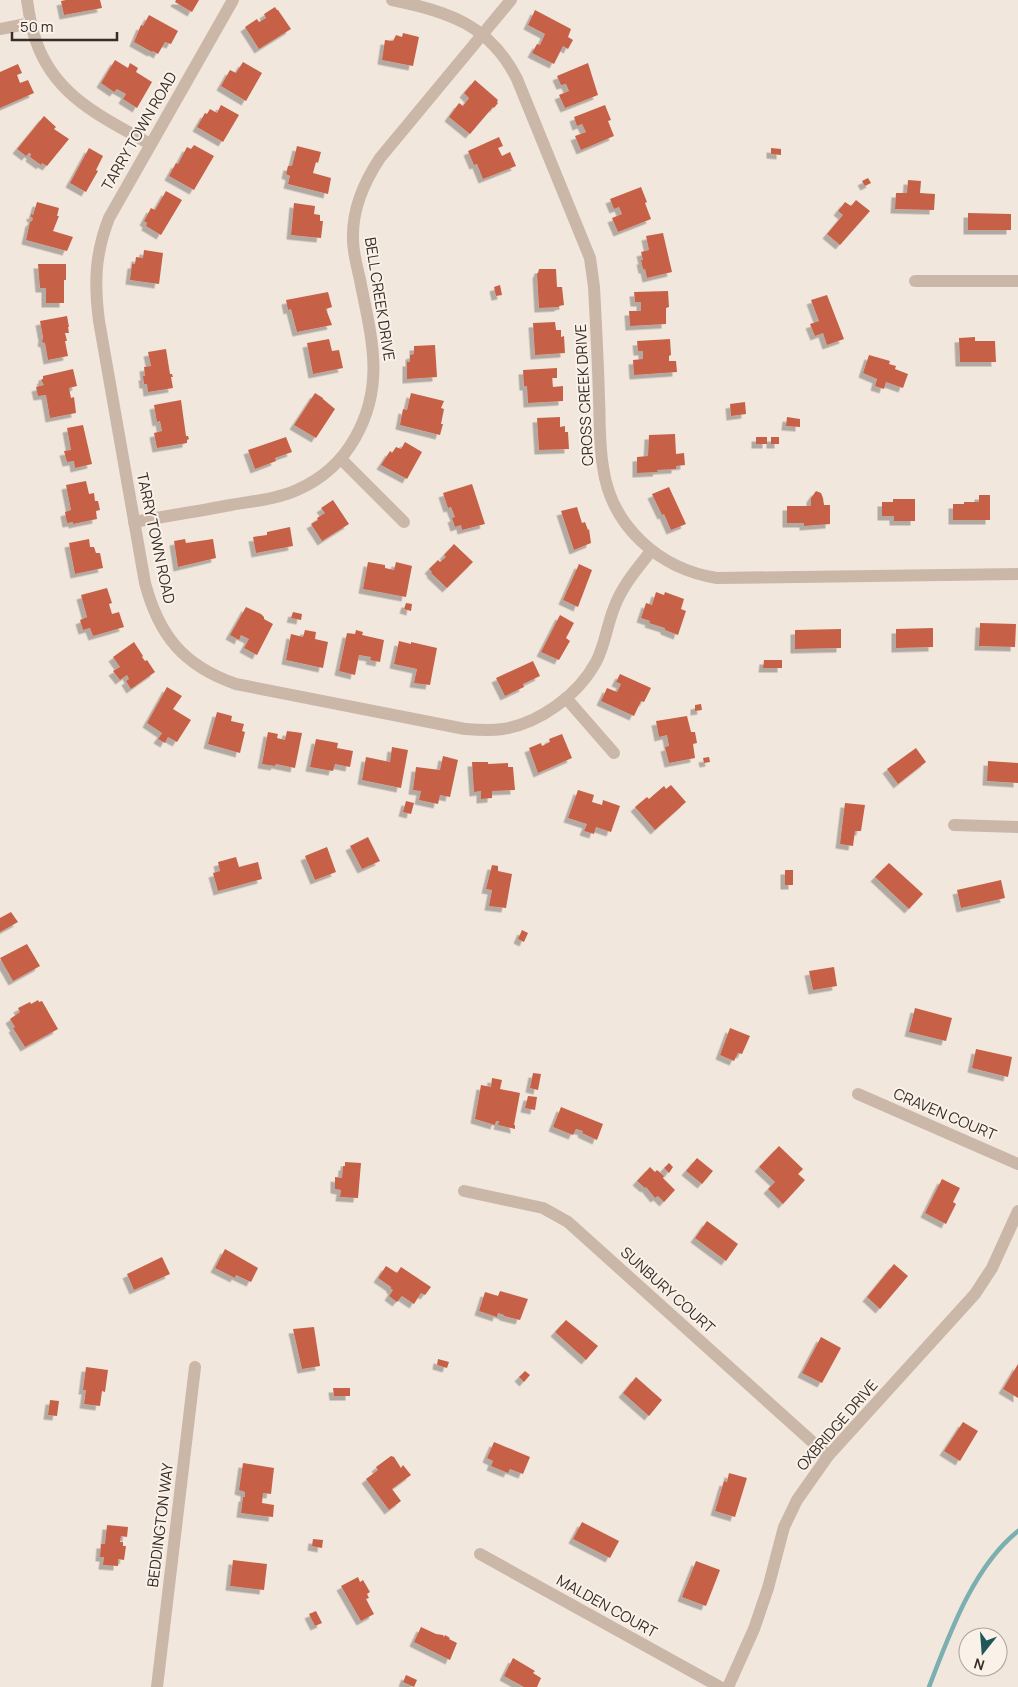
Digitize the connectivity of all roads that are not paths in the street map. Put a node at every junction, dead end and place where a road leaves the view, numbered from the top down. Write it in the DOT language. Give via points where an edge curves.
graph roads {
  1 [pos="27,0"];
  2 [pos="233,0"];
  3 [pos="392,0"];
  4 [pos="511,0"];
  5 [pos="31,24"];
  6 [pos="0,29"];
  7 [pos="483,35"];
  8 [pos="150,144"];
  9 [pos="915,281"];
  10 [pos="1018,281"];
  11 [pos="341,459"];
  12 [pos="134,522"];
  13 [pos="404,522"];
  14 [pos="651,551"];
  15 [pos="1018,574"];
  16 [pos="566,698"];
  17 [pos="614,753"];
  18 [pos="954,826"];
  19 [pos="1018,827"];
  20 [pos="858,1094"];
  21 [pos="1018,1164"];
  22 [pos="464,1191"];
  23 [pos="1018,1211"];
  24 [pos="195,1367"];
  25 [pos="828,1456"];
  26 [pos="480,1554"];
  27 [pos="157,1687"];
  28 [pos="720,1687"];
  29 [pos="728,1687"];
  1 -- 5 [label="street"];
  2 -- 8 [label="street, TARRY TOWN ROAD"];
  3 -- 7 [label="street, CROSS CREEK DRIVE" via="446,13"];
  4 -- 7 [label="street, BELL CREEK DRIVE"];
  5 -- 6 [label="street"];
  5 -- 8 [label="street" via="42,57 60,85 88,109"];
  7 -- 11 [label="street, BELL CREEK DRIVE" via="380,158 359,198 353,238 373,344 374,380 368,412"];
  7 -- 14 [label="street, CROSS CREEK DRIVE" via="504,55 518,79 587,248 594,287 605,478 619,514 634,536"];
  8 -- 12 [label="street, TARRY TOWN ROAD" via="109,218 99,251 95,286"];
  9 -- 10 [label="street"];
  11 -- 12 [label="street, BELL CREEK DRIVE" via="312,482 281,496"];
  11 -- 13 [label="street"];
  12 -- 16 [label="street, TARRY TOWN ROAD" via="145,584 162,628 191,661 221,679 256,689 485,731 534,720"];
  14 -- 15 [label="street, CROSS CREEK DRIVE" via="686,571 726,579"];
  14 -- 16 [label="street, TARRY TOWN ROAD" via="620,593 596,661"];
  16 -- 17 [label="street"];
  18 -- 19 [label="street"];
  20 -- 21 [label="street, CRAVEN COURT"];
  22 -- 25 [label="street, SUNBURY COURT" via="542,1208 568,1222"];
  23 -- 25 [label="street, OXBRIDGE DRIVE" via="980,1287"];
  24 -- 27 [label="street, BEDDINGTON WAY"];
  25 -- 29 [label="street, OXBRIDGE DRIVE" via="790,1513 754,1629"];
  26 -- 28 [label="street, MALDEN COURT"];
}
